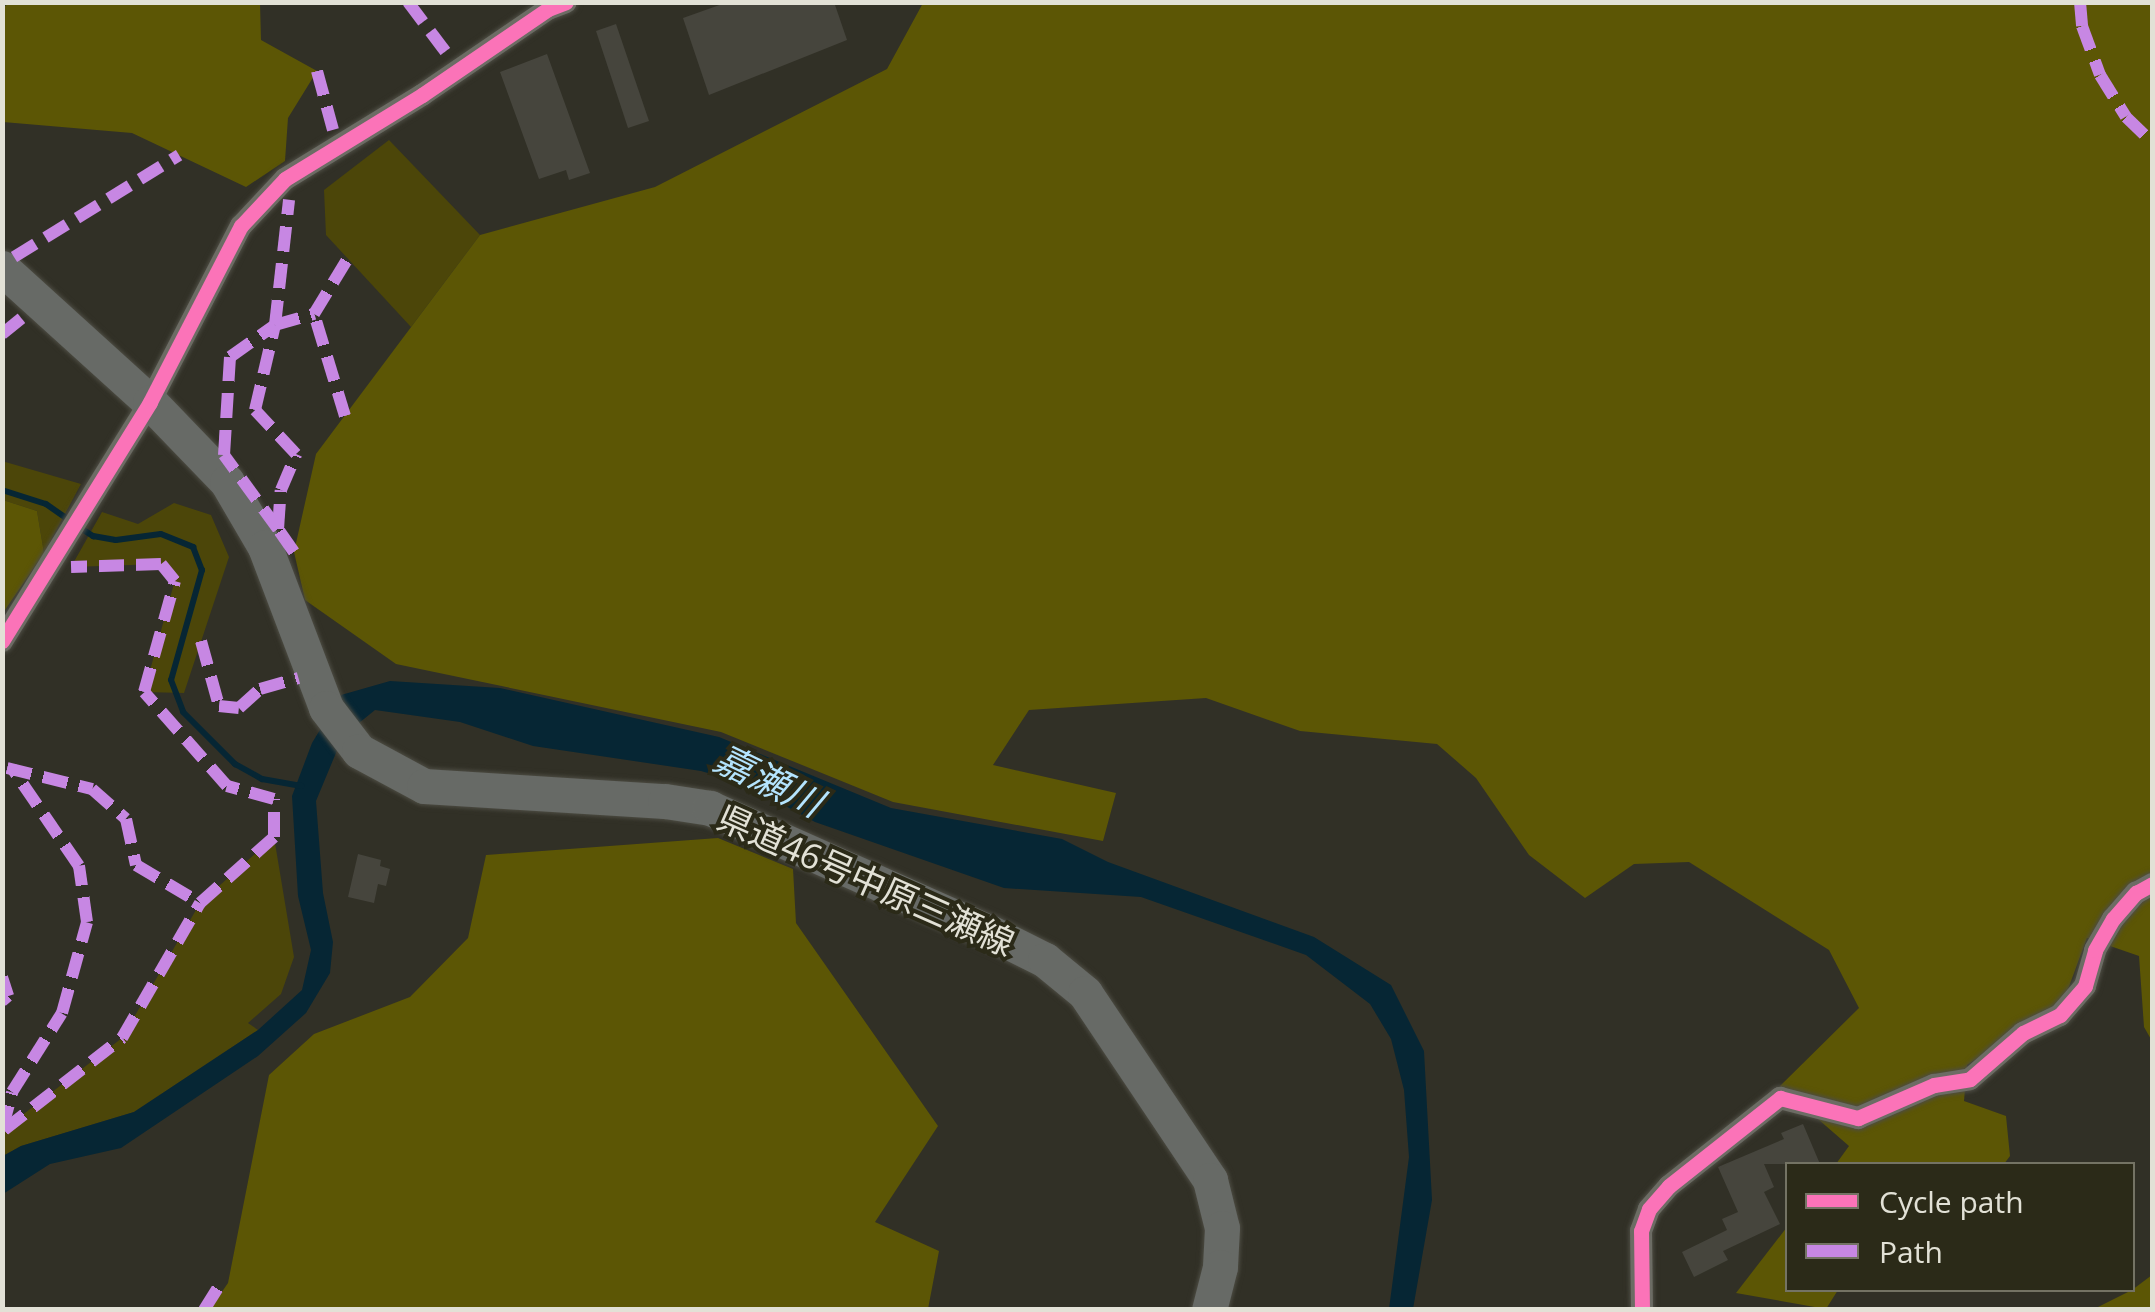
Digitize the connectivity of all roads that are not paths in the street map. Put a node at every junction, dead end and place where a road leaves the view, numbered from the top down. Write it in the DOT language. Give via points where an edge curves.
graph roads {
  1 [pos="554,5"];
  2 [pos="2,268"];
  3 [pos="150,402"];
  4 [pos="2,641"];
  5 [pos="2152,884"];
  6 [pos="1209,1310"];
  7 [pos="1642,1310"];
  1 -- 3 [label="street" via="285,179 226,248"];
  2 -- 3 [label="main road, 県道46号中原三瀬線"];
  3 -- 4 [label="street"];
  3 -- 6 [label="main road, 県道46号中原三瀬線" via="227,482 265,547 326,708 359,751 424,786 710,808 1045,960 1084,993 1210,1180 1222,1228"];
  5 -- 7 [label="street" via="2113,920 2086,986 2060,1015 2024,1033 1970,1080 1934,1085 1858,1118 1780,1098 1669,1186 1648,1209 1641,1231"];
}
